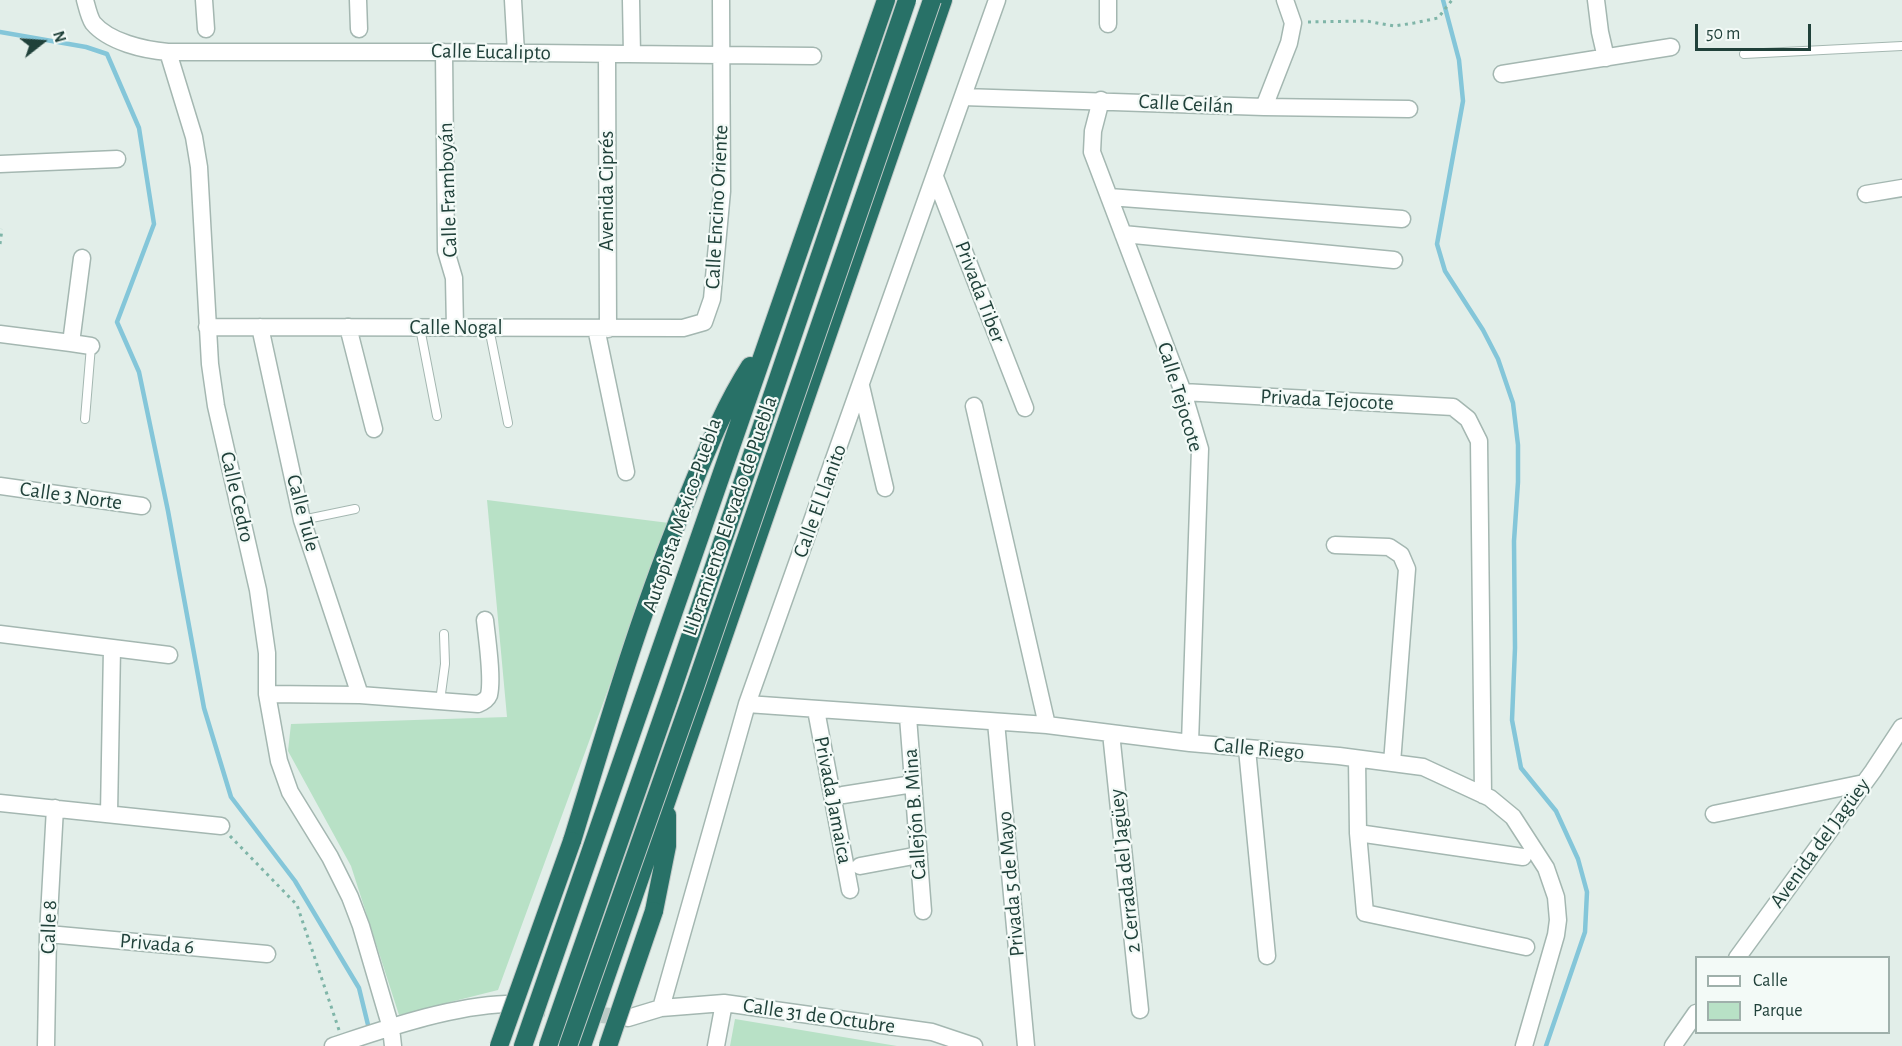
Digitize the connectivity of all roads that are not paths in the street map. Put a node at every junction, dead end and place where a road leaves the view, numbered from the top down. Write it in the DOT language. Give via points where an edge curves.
graph roads {
  1 [pos="85,0"];
  2 [pos="204,0"];
  3 [pos="358,0"];
  4 [pos="513,0"];
  5 [pos="631,0"];
  6 [pos="721,0"];
  7 [pos="886,0"];
  8 [pos="907,0"];
  9 [pos="932,0"];
  10 [pos="943,0"];
  11 [pos="997,0"];
  12 [pos="1108,0"];
  13 [pos="1285,0"];
  14 [pos="1596,0"];
  15 [pos="1108,24"];
  16 [pos="206,29"];
  17 [pos="359,29"];
  18 [pos="1902,46"];
  19 [pos="1671,47"];
  20 [pos="168,52"];
  21 [pos="444,52"];
  22 [pos="516,52"];
  23 [pos="607,54"];
  24 [pos="632,54"];
  25 [pos="1744,54"];
  26 [pos="722,55"];
  27 [pos="813,56"];
  28 [pos="1606,58"];
  29 [pos="1502,74"];
  30 [pos="963,97"];
  31 [pos="1101,100"];
  32 [pos="1264,107"];
  33 [pos="1409,109"];
  34 [pos="117,159"];
  35 [pos="0,164"];
  36 [pos="935,177"];
  37 [pos="1902,188"];
  38 [pos="1866,194"];
  39 [pos="1109,197"];
  40 [pos="1402,219"];
  41 [pos="1123,234"];
  42 [pos="82,258"];
  43 [pos="1394,260"];
  44 [pos="704,322"];
  45 [pos="207,327"];
  46 [pos="260,327"];
  47 [pos="348,327"];
  48 [pos="420,328"];
  49 [pos="455,328"];
  50 [pos="489,328"];
  51 [pos="602,329"];
  52 [pos="0,334"];
  53 [pos="767,339"];
  54 [pos="71,343"];
  55 [pos="91,346"];
  56 [pos="861,385"];
  57 [pos="1183,392"];
  58 [pos="974,406"];
  59 [pos="1025,408"];
  60 [pos="437,416"];
  61 [pos="85,419"];
  62 [pos="508,423"];
  63 [pos="374,429"];
  64 [pos="626,472"];
  65 [pos="0,486"];
  66 [pos="885,488"];
  67 [pos="142,506"];
  68 [pos="355,509"];
  69 [pos="302,520"];
  70 [pos="1335,546"];
  71 [pos="485,620"];
  72 [pos="0,634"];
  73 [pos="444,634"];
  74 [pos="112,648"];
  75 [pos="169,655"];
  76 [pos="267,694"];
  77 [pos="360,695"];
  78 [pos="440,701"];
  79 [pos="747,704"];
  80 [pos="816,710"];
  81 [pos="908,717"];
  82 [pos="996,722"];
  83 [pos="1047,725"];
  84 [pos="1902,727"];
  85 [pos="1111,733"];
  86 [pos="1190,743"];
  87 [pos="1247,749"];
  88 [pos="1357,759"];
  89 [pos="1392,763"];
  90 [pos="1864,783"];
  91 [pos="913,784"];
  92 [pos="843,795"];
  93 [pos="1483,795"];
  94 [pos="667,801"];
  95 [pos="0,803"];
  96 [pos="55,808"];
  97 [pos="109,814"];
  98 [pos="1714,814"];
  99 [pos="221,826"];
  100 [pos="1359,833"];
  101 [pos="919,855"];
  102 [pos="1523,857"];
  103 [pos="860,866"];
  104 [pos="850,890"];
  105 [pos="923,911"];
  106 [pos="48,934"];
  107 [pos="1526,946"];
  108 [pos="267,954"];
  109 [pos="1267,956"];
  110 [pos="1738,956"];
  111 [pos="724,1003"];
  112 [pos="506,1004"];
  113 [pos="661,1008"];
  114 [pos="1140,1010"];
  115 [pos="1695,1014"];
  116 [pos="628,1018"];
  117 [pos="386,1029"];
  118 [pos="349,1042"];
  119 [pos="46,1046"];
  120 [pos="393,1046"];
  121 [pos="499,1046"];
  122 [pos="523,1046"];
  123 [pos="548,1046"];
  124 [pos="568,1046"];
  125 [pos="582,1046"];
  126 [pos="608,1046"];
  127 [pos="716,1046"];
  128 [pos="975,1046"];
  129 [pos="1026,1046"];
  130 [pos="1524,1046"];
  131 [pos="1673,1046"];
  1 -- 20 [label="street" via="92,21 108,35 152,51"];
  2 -- 16 [label="street"];
  3 -- 17 [label="street"];
  4 -- 22 [label="street"];
  5 -- 24 [label="street"];
  6 -- 26 [label="street, Calle Encino Oriente"];
  7 -- 53 [label="highway, Autopista México-Puebla"];
  8 -- 123 [label="highway, Libramiento Elevado de Puebla, bridge"];
  9 -- 124 [label="highway, Libramiento Elevado de Puebla, bridge"];
  10 -- 94 [label="highway"];
  11 -- 30 [label="street, Calle El Llanito"];
  12 -- 15 [label="street"];
  13 -- 32 [label="street" via="1293,23"];
  14 -- 28 [label="street"];
  18 -- 25 [label="lane"];
  19 -- 28 [label="street"];
  20 -- 21 [label="street, Calle Eucalipto"];
  20 -- 45 [label="street, Calle Cedro" via="199,167"];
  21 -- 22 [label="street, Calle Eucalipto"];
  21 -- 49 [label="street, Calle Framboyán" via="446,251 454,278"];
  22 -- 23 [label="street, Calle Eucalipto"];
  23 -- 24 [label="street, Calle Eucalipto"];
  23 -- 51 [label="street, Avenida Ciprés"];
  24 -- 26 [label="street, Calle Eucalipto"];
  26 -- 27 [label="street, Calle Eucalipto"];
  26 -- 44 [label="street, Calle Encino Oriente" via="722,191 712,299"];
  28 -- 29 [label="street"];
  30 -- 31 [label="street, Calle Ceilán"];
  30 -- 36 [label="street, Calle El Llanito"];
  31 -- 32 [label="street, Calle Ceilán"];
  31 -- 39 [label="street, Calle Tejocote" via="1092,152"];
  32 -- 33 [label="street, Calle Ceilán"];
  34 -- 35 [label="street"];
  36 -- 56 [label="street, Calle El Llanito"];
  36 -- 59 [label="street, Privada Tiber"];
  37 -- 38 [label="street"];
  39 -- 40 [label="street"];
  39 -- 41 [label="street, Calle Tejocote"];
  41 -- 43 [label="street"];
  41 -- 57 [label="street, Calle Tejocote"];
  42 -- 54 [label="street"];
  44 -- 51 [label="street, Calle Nogal" via="682,328"];
  45 -- 46 [label="street, Calle Nogal"];
  45 -- 76 [label="street, Calle Cedro" via="216,406 258,590 267,652"];
  46 -- 47 [label="street, Calle Nogal"];
  46 -- 69 [label="street, Calle Tule"];
  47 -- 48 [label="street, Calle Nogal"];
  47 -- 63 [label="street"];
  48 -- 49 [label="street, Calle Nogal"];
  48 -- 60 [label="lane"];
  49 -- 50 [label="street, Calle Nogal"];
  50 -- 51 [label="street, Calle Nogal"];
  50 -- 62 [label="lane"];
  51 -- 64 [label="street, Avenida Ciprés"];
  52 -- 54 [label="street"];
  53 -- 121 [label="highway, bridge" via="734,392 707,448 667,547 631,647 572,841"];
  53 -- 122 [label="highway, Autopista México-Puebla"];
  54 -- 55 [label="street"];
  55 -- 61 [label="lane"];
  56 -- 66 [label="street"];
  56 -- 79 [label="street, Calle El Llanito"];
  57 -- 86 [label="street, Calle Tejocote" via="1200,449"];
  57 -- 93 [label="street, Privada Tejocote" via="1453,407 1468,419 1479,441"];
  58 -- 83 [label="street"];
  65 -- 67 [label="street, Calle 3 Norte"];
  68 -- 69 [label="lane"];
  69 -- 77 [label="street, Calle Tule"];
  70 -- 89 [label="street" via="1389,547 1401,555 1407,569"];
  71 -- 78 [label="street" via="489,696 478,704"];
  72 -- 74 [label="street"];
  73 -- 78 [label="lane"];
  74 -- 75 [label="street"];
  74 -- 97 [label="street"];
  76 -- 77 [label="street"];
  76 -- 117 [label="street, Calle Cedro" via="279,761 290,792 350,897"];
  77 -- 78 [label="street"];
  79 -- 80 [label="street, Calle Riego"];
  79 -- 113 [label="street, Calle El Llanito"];
  80 -- 81 [label="street, Calle Riego"];
  80 -- 104 [label="street, Privada Jamaica"];
  81 -- 82 [label="street, Calle Riego"];
  81 -- 91 [label="street, Callejón B. Mina"];
  82 -- 83 [label="street, Calle Riego"];
  82 -- 129 [label="street, Privada 5 de Mayo"];
  83 -- 85 [label="street, Calle Riego"];
  84 -- 90 [label="street, Avenida del Jagüey"];
  85 -- 86 [label="street, Calle Riego"];
  85 -- 114 [label="street, 2 Cerrada del Jagüey"];
  86 -- 87 [label="street, Calle Riego"];
  87 -- 88 [label="street, Calle Riego"];
  87 -- 109 [label="street"];
  88 -- 89 [label="street, Calle Riego"];
  88 -- 100 [label="street"];
  89 -- 93 [label="street, Calle Riego" via="1423,767"];
  90 -- 98 [label="street"];
  90 -- 110 [label="street, Avenida del Jagüey"];
  91 -- 92 [label="street"];
  91 -- 101 [label="street, Callejón B. Mina"];
  93 -- 130 [label="street, Calle Riego" via="1514,817 1546,868 1556,897 1556,935"];
  94 -- 125 [label="highway"];
  94 -- 126 [label="highway, bridge" via="668,846 654,911"];
  95 -- 96 [label="street"];
  96 -- 97 [label="street"];
  96 -- 106 [label="street, Calle 8"];
  97 -- 99 [label="street"];
  100 -- 102 [label="street"];
  100 -- 107 [label="street" via="1365,913"];
  101 -- 103 [label="street"];
  101 -- 105 [label="street, Callejón B. Mina"];
  106 -- 108 [label="street, Privada 6"];
  106 -- 119 [label="street, Calle 8"];
  111 -- 113 [label="street, Calle 31 de Octubre"];
  111 -- 127 [label="street"];
  111 -- 128 [label="street, Calle 31 de Octubre" via="932,1032"];
  112 -- 117 [label="street" via="472,1008"];
  113 -- 116 [label="street, Calle 31 de Octubre"];
  115 -- 131 [label="street"];
  117 -- 118 [label="street"];
  117 -- 120 [label="street, Calle Cedro"];
}
